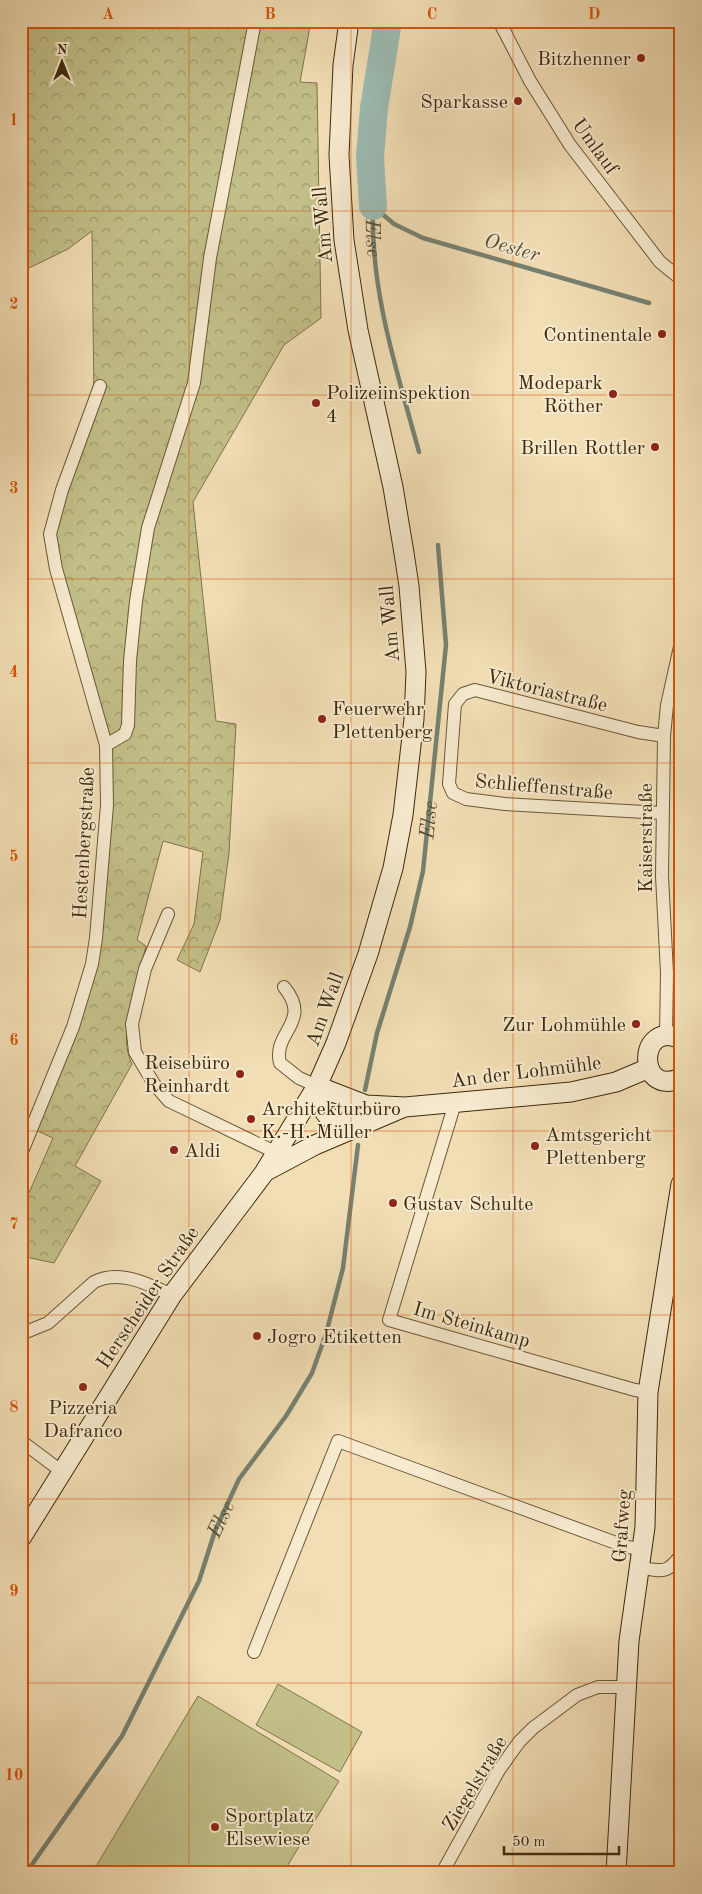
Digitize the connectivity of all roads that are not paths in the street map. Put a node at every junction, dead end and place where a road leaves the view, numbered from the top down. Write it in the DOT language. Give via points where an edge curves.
graph roads {
  1 [pos="255,21"];
  2 [pos="349,21"];
  3 [pos="500,21"];
  4 [pos="681,279"];
  5 [pos="100,386"];
  6 [pos="681,642"];
  7 [pos="664,736"];
  8 [pos="106,745"];
  9 [pos="453,793"];
  10 [pos="662,813"];
  11 [pos="168,914"];
  12 [pos="284,987"];
  13 [pos="673,1037"];
  14 [pos="649,1068"];
  15 [pos="680,1081"];
  16 [pos="317,1086"];
  17 [pos="455,1103"];
  18 [pos="405,1107"];
  19 [pos="362,1126"];
  20 [pos="276,1153"];
  21 [pos="21,1154"];
  22 [pos="264,1173"];
  23 [pos="681,1184"];
  24 [pos="172,1295"];
  25 [pos="21,1334"];
  26 [pos="648,1392"];
  27 [pos="21,1441"];
  28 [pos="61,1472"];
  29 [pos="21,1538"];
  30 [pos="643,1550"];
  31 [pos="681,1555"];
  32 [pos="641,1568"];
  33 [pos="254,1652"];
  34 [pos="626,1687"];
  35 [pos="442,1873"];
  36 [pos="616,1873"];
  1 -- 8 [label="street" via="210,258 194,384 148,528 136,601 128,725 125,734"];
  2 -- 16 [label="main road, Am Wall" via="343,65 340,155 344,240 358,330 393,486 409,586 416,672 403,815 391,877 368,954"];
  3 -- 4 [label="street, Umlauf" via="530,81 570,145 660,262"];
  5 -- 8 [label="street, Hestenbergstraße" via="62,490 50,534 56,569"];
  6 -- 7 [label="street, Kaiserstraße" via="667,705"];
  7 -- 9 [label="street, Viktoriastraße" via="475,690 463,694 456,704 449,784"];
  7 -- 10 [label="street, Kaiserstraße"];
  8 -- 21 [label="street, Hestenbergstraße" via="107,805 92,964 73,1026"];
  9 -- 10 [label="street, Schlieffenstraße" via="466,799 505,804"];
  10 -- 13 [label="street, Kaiserstraße" via="667,973"];
  11 -- 20 [label="street" via="145,969 132,1024 135,1052 154,1084 169,1101"];
  12 -- 16 [label="street, Am Wall" via="296,1010 279,1053 280,1063 299,1078"];
  13 -- 14 [label="main road" via="656,1040 649,1048 646,1058"];
  14 -- 15 [label="main road" via="659,1079"];
  14 -- 17 [label="main road, An der Lohmühle" via="589,1089"];
  16 -- 18 [label="main road, An der Lohmühle" via="366,1104"];
  16 -- 19 [label="main road" via="326,1115 340,1123"];
  16 -- 20 [label="main road, Herscheider Straße"];
  17 -- 18 [label="main road, An der Lohmühle"];
  17 -- 26 [label="street, Im Steinkamp" via="389,1320"];
  18 -- 19 [label="main road, An der Lohmühle"];
  19 -- 22 [label="main road, An der Lohmühle" via="308,1148"];
  20 -- 22 [label="main road, Herscheider Straße"];
  22 -- 24 [label="main road, Herscheider Straße"];
  23 -- 26 [label="main road, Grafweg"];
  24 -- 25 [label="street" via="130,1278 102,1278 48,1323"];
  24 -- 28 [label="main road, Herscheider Straße"];
  26 -- 30 [label="main road, Grafweg"];
  27 -- 28 [label="street"];
  28 -- 29 [label="main road, Herscheider Straße"];
  30 -- 32 [label="main road, Grafweg"];
  30 -- 33 [label="street" via="627,1547 338,1441"];
  31 -- 32 [label="street" via="672,1568 664,1571"];
  32 -- 34 [label="main road, Grafweg" via="629,1641"];
  34 -- 35 [label="street, Ziegelstraße" via="598,1687 577,1696 519,1742 499,1770"];
  34 -- 36 [label="main road, Grafweg"];
}
